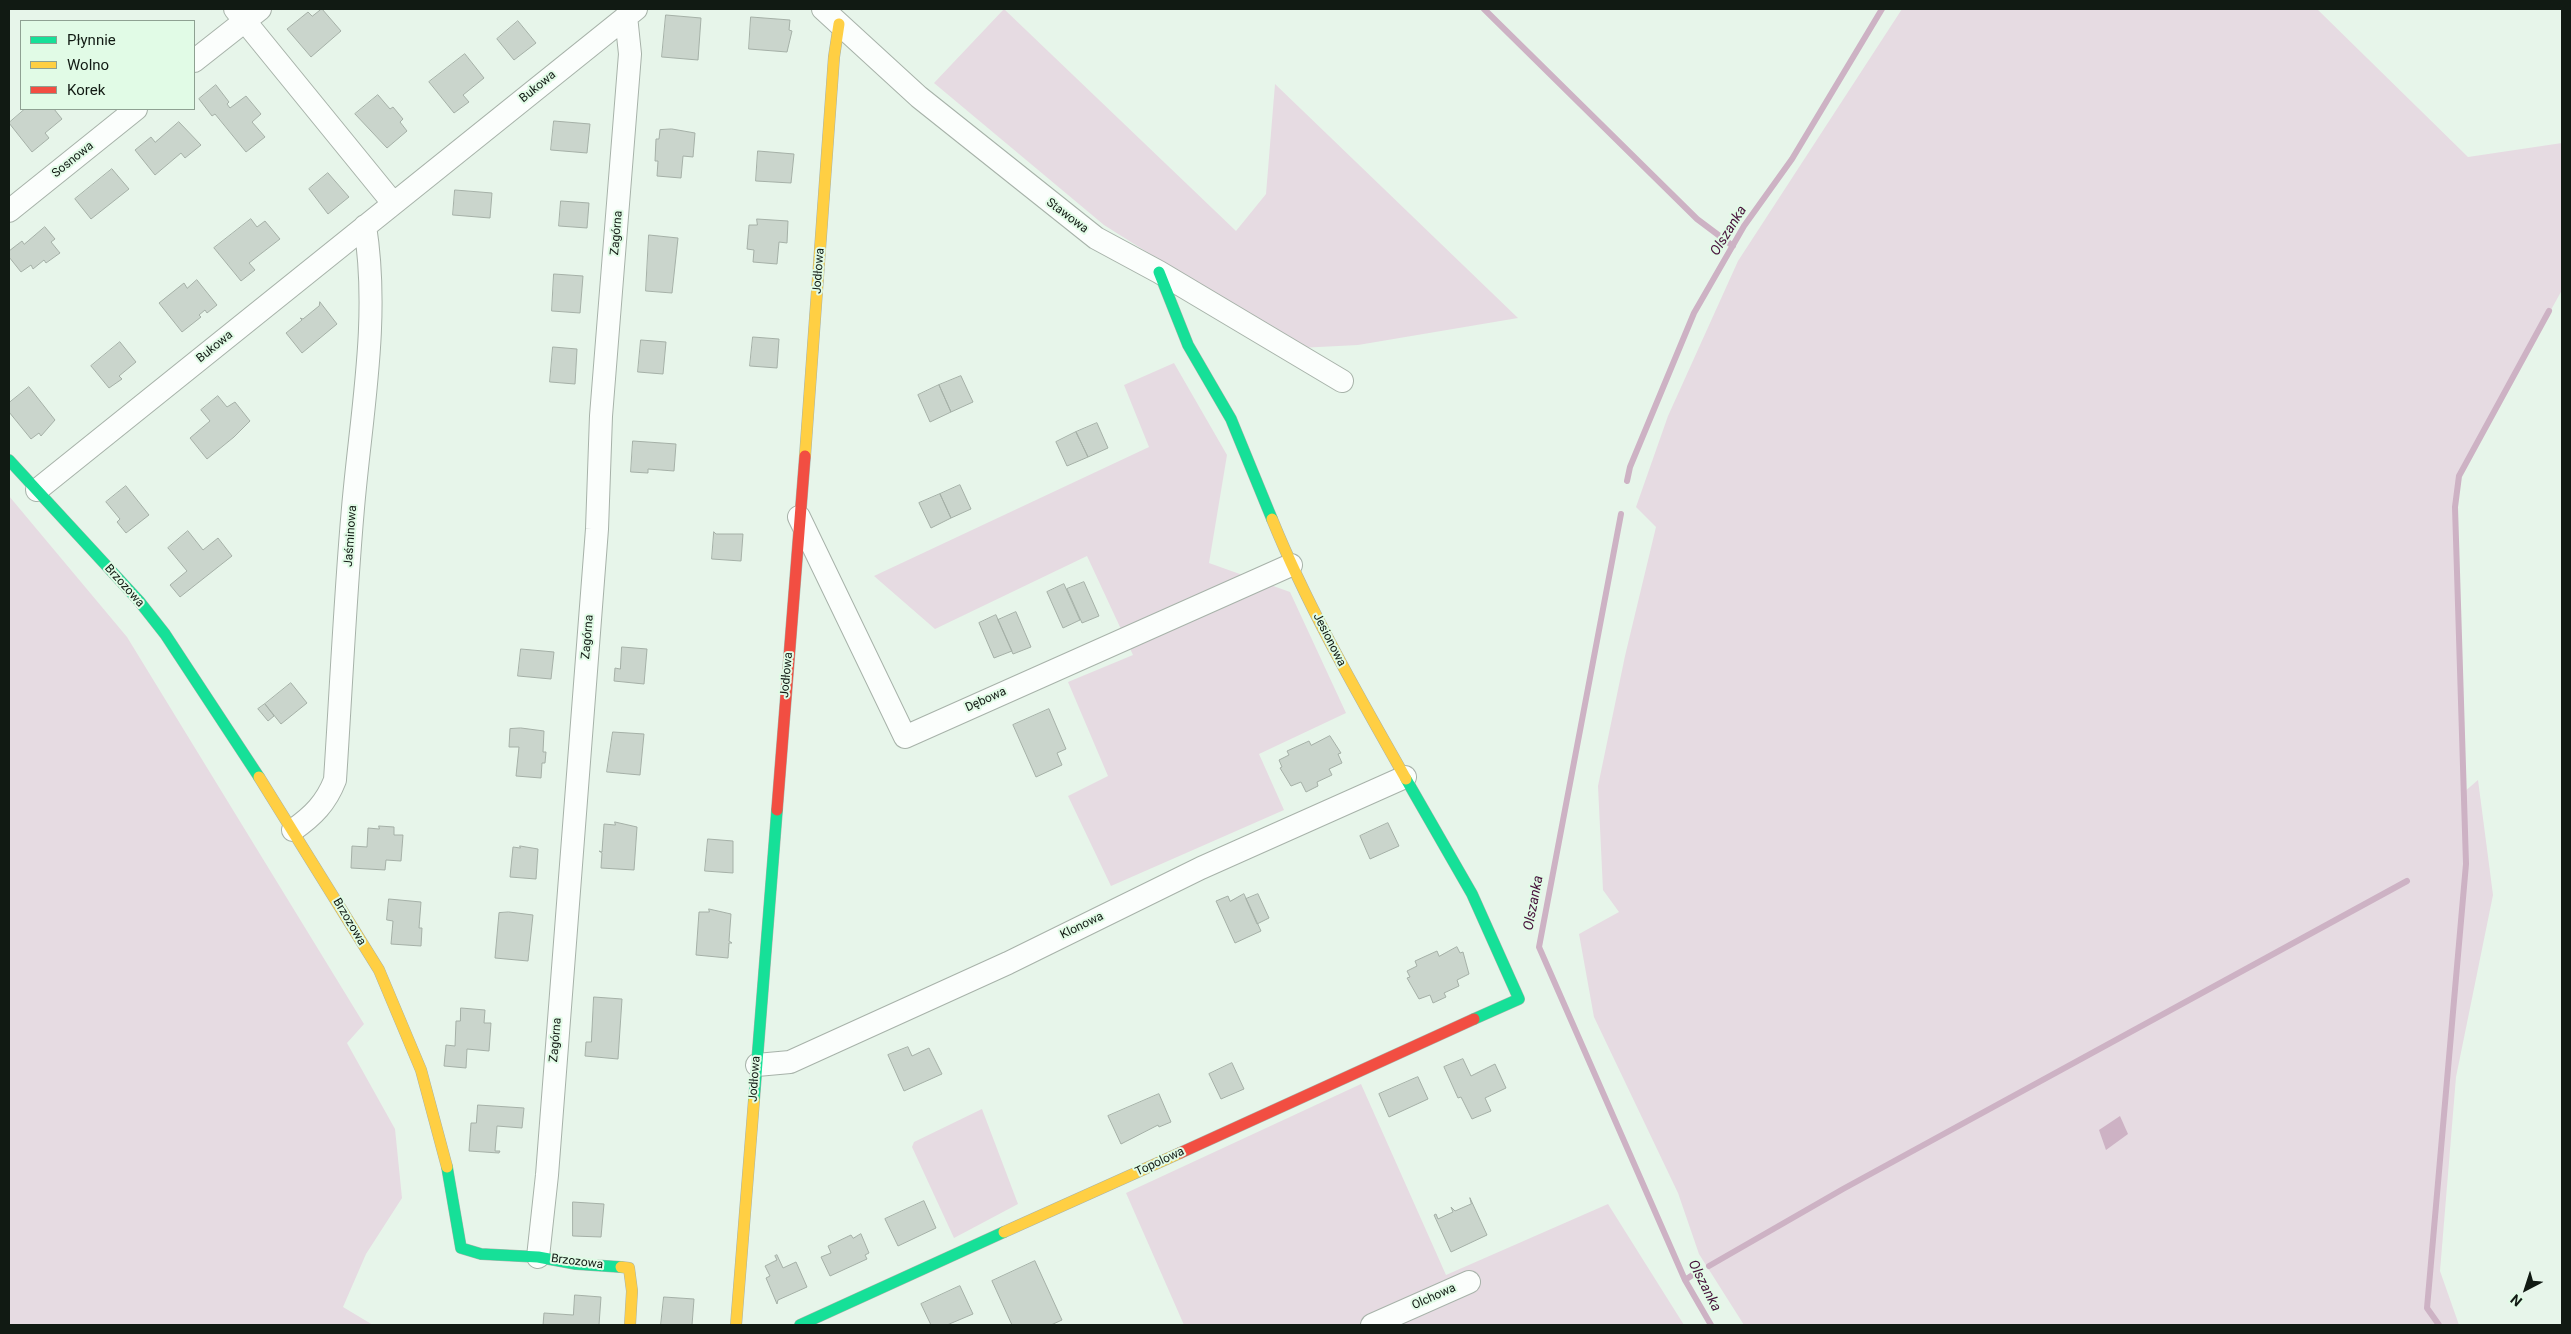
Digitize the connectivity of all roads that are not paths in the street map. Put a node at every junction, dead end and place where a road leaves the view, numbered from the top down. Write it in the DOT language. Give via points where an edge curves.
graph roads {
  1 [pos="631,12"];
  2 [pos="246,13"];
  3 [pos="831,17"];
  4 [pos="195,60"];
  5 [pos="135,110"];
  6 [pos="393,203"];
  7 [pos="9,211"];
  8 [pos="365,226"];
  9 [pos="1159,272"];
  10 [pos="1342,381"];
  11 [pos="9,460"];
  12 [pos="36,490"];
  13 [pos="799,516"];
  14 [pos="1291,565"];
  15 [pos="1405,778"];
  16 [pos="293,830"];
  17 [pos="1519,999"];
  18 [pos="757,1065"];
  19 [pos="538,1257"];
  20 [pos="1469,1282"];
  21 [pos="630,1325"];
  22 [pos="736,1325"];
  23 [pos="800,1325"];
  24 [pos="1372,1325"];
  1 -- 6 [label="street, Bukowa"];
  1 -- 19 [label="street, Zagórna" via="601,416 597,529"];
  2 -- 4 [label="street"];
  2 -- 6 [label="street"];
  3 -- 9 [label="street, Stawowa" via="919,97 1051,204 1096,238"];
  3 -- 13 [label="street, Jodłowa" via="834,57"];
  5 -- 7 [label="street, Sosnowa"];
  6 -- 8 [label="street, Bukowa"];
  8 -- 12 [label="street, Bukowa"];
  8 -- 16 [label="street, Jaśminowa" via="371,260 369,330 353,508 335,780 328,797 312,817"];
  9 -- 10 [label="street, Stawowa"];
  9 -- 14 [label="street, Jesionowa" via="1188,345 1231,419"];
  11 -- 12 [label="street, Brzozowa"];
  12 -- 16 [label="street, Brzozowa" via="139,601 165,634"];
  13 -- 14 [label="street, Dębowa" via="905,737"];
  13 -- 18 [label="street, Jodłowa"];
  14 -- 15 [label="street, Jesionowa"];
  15 -- 17 [label="street, Jesionowa" via="1472,894"];
  15 -- 18 [label="street, Klonowa" via="1200,868 1008,963 790,1062"];
  16 -- 19 [label="street, Brzozowa" via="379,970 421,1070 445,1156 461,1248 481,1254"];
  17 -- 23 [label="street, Topolowa"];
  18 -- 22 [label="street, Jodłowa"];
  19 -- 21 [label="street, Brzozowa" via="629,1268 632,1291"];
  20 -- 24 [label="street, Olchowa"];
}
